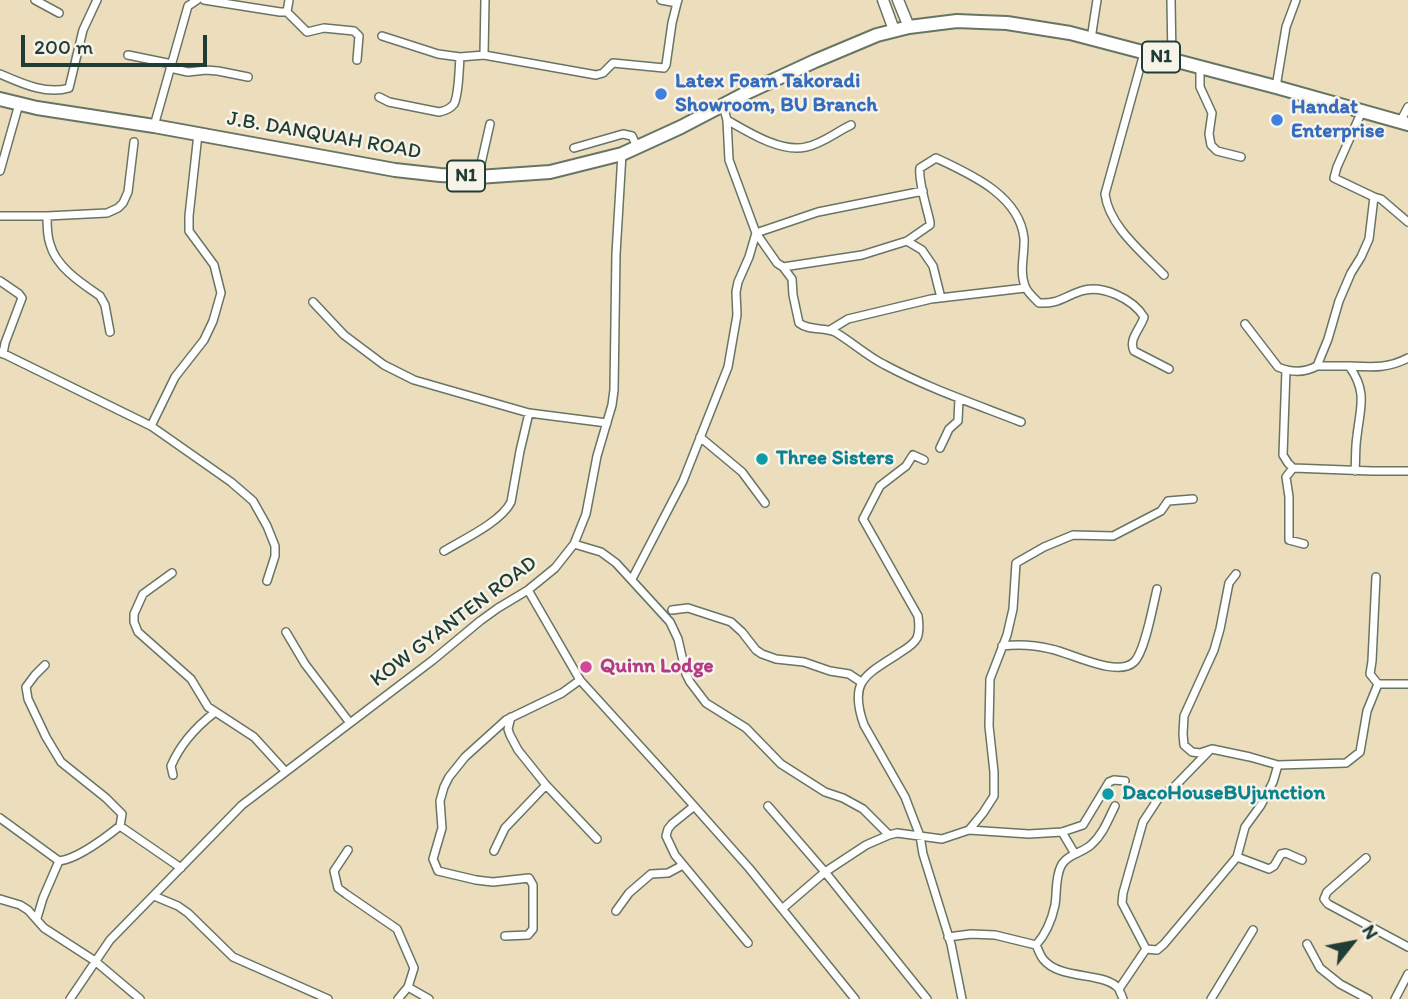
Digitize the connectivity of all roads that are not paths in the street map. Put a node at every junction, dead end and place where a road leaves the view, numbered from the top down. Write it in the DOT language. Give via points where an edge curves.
graph roads {
  1 [pos="35,0"];
  2 [pos="97,0"];
  3 [pos="197,0"];
  4 [pos="204,0"];
  5 [pos="289,0"];
  6 [pos="485,0"];
  7 [pos="661,0"];
  8 [pos="883,0"];
  9 [pos="898,0"];
  10 [pos="1097,0"];
  11 [pos="1171,0"];
  12 [pos="1296,0"];
  13 [pos="678,2"];
  14 [pos="287,12"];
  15 [pos="59,13"];
  16 [pos="909,27"];
  17 [pos="894,30"];
  18 [pos="382,36"];
  19 [pos="1091,39"];
  20 [pos="1144,53"];
  21 [pos="128,55"];
  22 [pos="484,55"];
  23 [pos="460,57"];
  24 [pos="357,60"];
  25 [pos="1172,60"];
  26 [pos="171,66"];
  27 [pos="1200,67"];
  28 [pos="0,74"];
  29 [pos="248,76"];
  30 [pos="1276,87"];
  31 [pos="41,89"];
  32 [pos="379,97"];
  33 [pos="0,99"];
  34 [pos="19,104"];
  35 [pos="723,105"];
  36 [pos="1408,107"];
  37 [pos="37,108"];
  38 [pos="1362,111"];
  39 [pos="727,120"];
  40 [pos="1404,123"];
  41 [pos="490,124"];
  42 [pos="851,125"];
  43 [pos="154,126"];
  44 [pos="198,134"];
  45 [pos="134,142"];
  46 [pos="637,147"];
  47 [pos="575,148"];
  48 [pos="622,154"];
  49 [pos="1241,157"];
  50 [pos="0,172"];
  51 [pos="478,177"];
  52 [pos="923,191"];
  53 [pos="1374,197"];
  54 [pos="47,216"];
  55 [pos="0,218"];
  56 [pos="1408,222"];
  57 [pos="0,226"];
  58 [pos="756,233"];
  59 [pos="906,241"];
  60 [pos="783,267"];
  61 [pos="1164,275"];
  62 [pos="0,281"];
  63 [pos="1025,288"];
  64 [pos="941,298"];
  65 [pos="313,302"];
  66 [pos="1245,324"];
  67 [pos="830,330"];
  68 [pos="110,332"];
  69 [pos="2,353"];
  70 [pos="1408,358"];
  71 [pos="1317,366"];
  72 [pos="1349,366"];
  73 [pos="1169,369"];
  74 [pos="1286,370"];
  75 [pos="959,398"];
  76 [pos="529,413"];
  77 [pos="1021,422"];
  78 [pos="607,423"];
  79 [pos="151,426"];
  80 [pos="700,438"];
  81 [pos="940,448"];
  82 [pos="924,460"];
  83 [pos="1293,468"];
  84 [pos="1355,471"];
  85 [pos="1408,471"];
  86 [pos="1193,499"];
  87 [pos="765,503"];
  88 [pos="574,544"];
  89 [pos="1304,544"];
  90 [pos="444,551"];
  91 [pos="172,573"];
  92 [pos="1236,574"];
  93 [pos="1376,577"];
  94 [pos="632,579"];
  95 [pos="267,581"];
  96 [pos="1157,589"];
  97 [pos="528,590"];
  98 [pos="672,610"];
  99 [pos="286,632"];
  100 [pos="1002,646"];
  101 [pos="46,665"];
  102 [pos="580,680"];
  103 [pos="861,682"];
  104 [pos="1378,684"];
  105 [pos="1408,684"];
  106 [pos="214,713"];
  107 [pos="512,716"];
  108 [pos="349,723"];
  109 [pos="1212,749"];
  110 [pos="1278,765"];
  111 [pos="285,771"];
  112 [pos="173,775"];
  113 [pos="1125,781"];
  114 [pos="546,785"];
  115 [pos="768,806"];
  116 [pos="1115,806"];
  117 [pos="693,807"];
  118 [pos="0,818"];
  119 [pos="120,827"];
  120 [pos="969,830"];
  121 [pos="1062,832"];
  122 [pos="889,835"];
  123 [pos="920,836"];
  124 [pos="597,839"];
  125 [pos="348,850"];
  126 [pos="494,851"];
  127 [pos="1075,854"];
  128 [pos="1237,857"];
  129 [pos="1366,858"];
  130 [pos="1302,860"];
  131 [pos="59,861"];
  132 [pos="683,865"];
  133 [pos="181,868"];
  134 [pos="825,872"];
  135 [pos="154,896"];
  136 [pos="0,900"];
  137 [pos="782,909"];
  138 [pos="616,911"];
  139 [pos="37,918"];
  140 [pos="1253,930"];
  141 [pos="505,936"];
  142 [pos="948,937"];
  143 [pos="748,943"];
  144 [pos="1036,944"];
  145 [pos="1307,944"];
  146 [pos="1408,947"];
  147 [pos="1146,949"];
  148 [pos="95,961"];
  149 [pos="1408,974"];
  150 [pos="408,987"];
  151 [pos="1119,989"];
  152 [pos="70,999"];
  153 [pos="140,999"];
  154 [pos="328,999"];
  155 [pos="398,999"];
  156 [pos="429,999"];
  157 [pos="855,999"];
  158 [pos="928,999"];
  159 [pos="962,999"];
  160 [pos="1123,999"];
  161 [pos="1212,999"];
  162 [pos="1368,999"];
  163 [pos="1395,999"];
  1 -- 15 [label="street"];
  2 -- 31 [label="street" via="83,30 69,88"];
  3 -- 26 [label="street" via="188,6"];
  4 -- 14 [label="street"];
  5 -- 14 [label="street"];
  6 -- 22 [label="street"];
  7 -- 13 [label="street"];
  8 -- 17 [label="main road"];
  9 -- 16 [label="main road"];
  10 -- 19 [label="street"];
  11 -- 25 [label="street"];
  12 -- 30 [label="street" via="1286,27"];
  13 -- 22 [label="street" via="664,68 613,62 596,75"];
  14 -- 24 [label="street" via="307,32 324,27 354,31 359,36"];
  16 -- 17 [label="highway, J.B. DANQUAH ROAD / N1"];
  16 -- 19 [label="highway, N1" via="957,21 1007,23"];
  17 -- 35 [label="highway, J.B. DANQUAH ROAD / N1" via="838,50"];
  18 -- 23 [label="street"];
  19 -- 20 [label="highway, N1"];
  20 -- 25 [label="highway, N1"];
  20 -- 61 [label="street" via="1105,194 1116,224"];
  21 -- 26 [label="street"];
  22 -- 23 [label="street"];
  23 -- 32 [label="street" via="456,98 445,111"];
  25 -- 27 [label="highway, N1"];
  26 -- 29 [label="street" via="188,72"];
  26 -- 43 [label="street"];
  27 -- 30 [label="highway, N1"];
  27 -- 49 [label="street" via="1200,87 1212,113 1211,145"];
  28 -- 31 [label="street"];
  30 -- 38 [label="highway, N1"];
  31 -- 37 [label="street"];
  33 -- 34 [label="highway, J.B. DANQUAH ROAD / N1"];
  34 -- 37 [label="highway, J.B. DANQUAH ROAD / N1"];
  34 -- 50 [label="street"];
  35 -- 39 [label="street"];
  35 -- 46 [label="highway, J.B. DANQUAH ROAD / N1"];
  36 -- 40 [label="street"];
  37 -- 43 [label="highway, J.B. DANQUAH ROAD / N1"];
  38 -- 40 [label="highway, N1"];
  38 -- 53 [label="street" via="1334,177"];
  39 -- 42 [label="street" via="790,148 805,148"];
  39 -- 58 [label="street" via="729,160"];
  41 -- 51 [label="street"];
  43 -- 44 [label="highway, J.B. DANQUAH ROAD / N1"];
  44 -- 51 [label="highway, J.B. DANQUAH ROAD / N1" via="395,170"];
  44 -- 79 [label="street" via="189,230 214,265 221,293 204,340 175,377"];
  45 -- 54 [label="street" via="128,192 118,208 107,213"];
  46 -- 47 [label="street" via="632,136 623,134"];
  46 -- 48 [label="highway, J.B. DANQUAH ROAD / N1"];
  48 -- 51 [label="highway, J.B. DANQUAH ROAD / N1" via="550,172"];
  48 -- 78 [label="street, KOW GYANTEN ROAD" via="615,379"];
  52 -- 58 [label="street" via="818,212"];
  52 -- 59 [label="street" via="930,225"];
  52 -- 63 [label="street" via="920,168 936,158 996,191 1018,217 1024,237"];
  53 -- 56 [label="street"];
  53 -- 71 [label="street" via="1369,239 1350,273"];
  54 -- 55 [label="street"];
  54 -- 68 [label="street" via="49,243 56,257 100,296"];
  55 -- 57 [label="street"];
  58 -- 60 [label="street"];
  58 -- 80 [label="street" via="738,282 727,367"];
  59 -- 60 [label="street" via="862,255"];
  59 -- 64 [label="street" via="922,250 933,266"];
  60 -- 67 [label="street" via="792,279 799,323"];
  62 -- 69 [label="street" via="22,298"];
  63 -- 64 [label="street"];
  63 -- 73 [label="street" via="1039,303 1052,304 1083,290 1122,296 1144,317 1132,341 1134,351"];
  64 -- 67 [label="street" via="848,319"];
  65 -- 76 [label="street" via="344,335 384,365 424,383"];
  66 -- 74 [label="street" via="1275,364"];
  67 -- 75 [label="street" via="884,365"];
  69 -- 79 [label="street"];
  70 -- 72 [label="street" via="1385,367"];
  71 -- 72 [label="street"];
  71 -- 74 [label="street" via="1305,372"];
  72 -- 84 [label="street" via="1361,391"];
  74 -- 83 [label="street" via="1283,454"];
  75 -- 77 [label="street"];
  75 -- 81 [label="street" via="958,421"];
  76 -- 78 [label="street"];
  76 -- 90 [label="street" via="508,507"];
  78 -- 88 [label="street, KOW GYANTEN ROAD" via="586,514"];
  79 -- 95 [label="street" via="253,501 275,546"];
  80 -- 87 [label="street" via="742,472"];
  80 -- 94 [label="street"];
  82 -- 103 [label="street" via="912,455 880,486 863,519 918,616 919,630 916,640"];
  83 -- 84 [label="street"];
  83 -- 89 [label="street" via="1286,477 1289,540"];
  84 -- 85 [label="street"];
  86 -- 100 [label="street" via="1168,501 1161,510 1113,536 1073,535 1017,563 1013,609"];
  88 -- 94 [label="street" via="601,552"];
  88 -- 97 [label="street, KOW GYANTEN ROAD" via="555,568"];
  91 -- 106 [label="street" via="140,598 135,627 191,679"];
  92 -- 109 [label="street" via="1229,583 1214,650 1184,716 1184,745 1192,752"];
  93 -- 104 [label="street" via="1370,674"];
  94 -- 122 [label="street" via="670,622 686,674 706,703 746,728 781,764 863,809"];
  96 -- 100 [label="street" via="1136,661 1124,668 1052,649"];
  97 -- 102 [label="street"];
  97 -- 108 [label="street, KOW GYANTEN ROAD"];
  98 -- 103 [label="street" via="688,608 731,622 762,654 849,674"];
  99 -- 108 [label="street"];
  100 -- 120 [label="street" via="990,679 994,796"];
  101 -- 119 [label="street" via="26,687 28,699 61,762 122,814"];
  102 -- 107 [label="street"];
  102 -- 117 [label="street"];
  103 -- 123 [label="street" via="858,695 864,725 905,797"];
  104 -- 105 [label="street"];
  104 -- 110 [label="street" via="1367,711 1360,752 1353,759"];
  106 -- 111 [label="street" via="246,730"];
  106 -- 112 [label="street" via="177,752 171,766"];
  107 -- 114 [label="street" via="510,736"];
  107 -- 141 [label="street" via="465,757 444,787 442,828 433,859 438,871 476,880 529,878 533,929 528,935"];
  108 -- 111 [label="street, KOW GYANTEN ROAD"];
  109 -- 110 [label="street"];
  109 -- 147 [label="street" via="1158,799 1143,822 1122,903"];
  110 -- 128 [label="street" via="1261,805 1245,827"];
  111 -- 133 [label="street, KOW GYANTEN ROAD" via="243,805"];
  113 -- 121 [label="street" via="1109,782 1083,825"];
  114 -- 124 [label="street"];
  114 -- 126 [label="street" via="505,828"];
  115 -- 134 [label="street"];
  116 -- 127 [label="street" via="1101,835"];
  117 -- 132 [label="street" via="672,824 666,836"];
  117 -- 137 [label="street"];
  118 -- 131 [label="street"];
  119 -- 131 [label="street"];
  119 -- 133 [label="street"];
  120 -- 121 [label="street"];
  120 -- 123 [label="street" via="942,839"];
  121 -- 127 [label="street"];
  122 -- 123 [label="street"];
  122 -- 134 [label="street"];
  123 -- 142 [label="street"];
  125 -- 150 [label="street" via="334,871 338,888 397,929 414,968"];
  127 -- 144 [label="street" via="1061,866 1050,923"];
  128 -- 130 [label="street" via="1269,869 1281,854"];
  128 -- 147 [label="street" via="1164,944 1157,950"];
  129 -- 146 [label="street" via="1324,899"];
  131 -- 139 [label="street"];
  132 -- 138 [label="street" via="668,873 651,874"];
  132 -- 143 [label="street"];
  133 -- 135 [label="street, KOW GYANTEN ROAD"];
  134 -- 137 [label="street"];
  134 -- 158 [label="street"];
  135 -- 148 [label="street, KOW GYANTEN ROAD"];
  135 -- 154 [label="street" via="188,913 233,957"];
  136 -- 139 [label="street" via="20,905"];
  137 -- 157 [label="street"];
  139 -- 148 [label="street" via="44,928"];
  140 -- 161 [label="street"];
  142 -- 144 [label="street" via="995,935"];
  142 -- 159 [label="street"];
  144 -- 151 [label="street" via="1051,966 1105,980"];
  145 -- 162 [label="street" via="1320,968"];
  147 -- 151 [label="street"];
  148 -- 152 [label="street, KOW GYANTEN ROAD"];
  148 -- 153 [label="street"];
  149 -- 163 [label="street"];
  150 -- 155 [label="street"];
  150 -- 156 [label="street"];
  151 -- 160 [label="street"];
}
